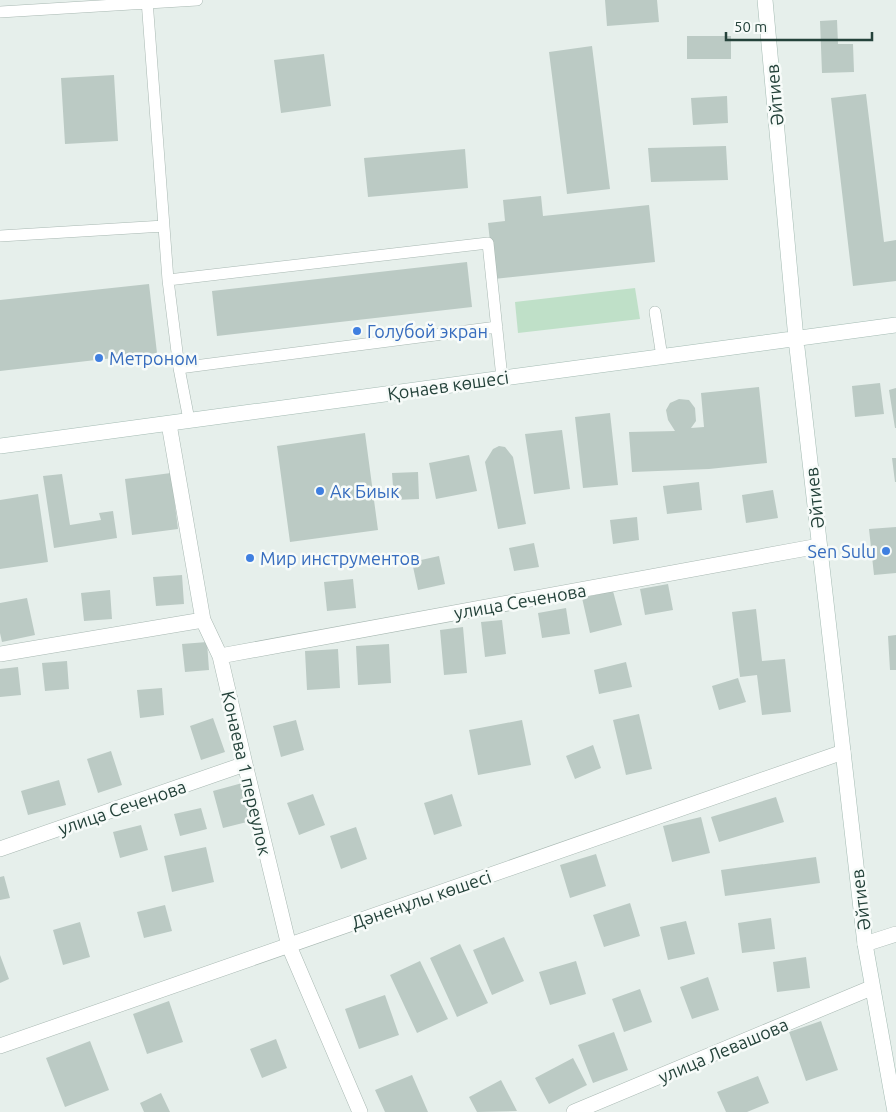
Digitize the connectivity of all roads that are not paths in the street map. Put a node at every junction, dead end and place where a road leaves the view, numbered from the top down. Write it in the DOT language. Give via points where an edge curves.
graph roads {
  1 [pos="197,0"];
  2 [pos="765,0"];
  3 [pos="147,2"];
  4 [pos="0,12"];
  5 [pos="164,226"];
  6 [pos="0,236"];
  7 [pos="168,280"];
  8 [pos="655,312"];
  9 [pos="896,325"];
  10 [pos="497,327"];
  11 [pos="796,339"];
  12 [pos="662,357"];
  13 [pos="178,368"];
  14 [pos="502,378"];
  15 [pos="189,420"];
  16 [pos="168,424"];
  17 [pos="0,446"];
  18 [pos="819,546"];
  19 [pos="203,620"];
  20 [pos="0,654"];
  21 [pos="220,656"];
  22 [pos="842,752"];
  23 [pos="245,764"];
  24 [pos="0,849"];
  25 [pos="896,934"];
  26 [pos="865,944"];
  27 [pos="289,946"];
  28 [pos="872,988"];
  29 [pos="0,1046"];
  30 [pos="360,1112"];
  31 [pos="574,1112"];
  32 [pos="895,1112"];
  1 -- 3 [label="lane"];
  2 -- 11 [label="street, Әйтиев"];
  3 -- 4 [label="lane"];
  3 -- 5 [label="lane"];
  5 -- 6 [label="lane"];
  5 -- 7 [label="lane"];
  7 -- 10 [label="lane" via="488,243"];
  7 -- 13 [label="lane"];
  8 -- 12 [label="lane"];
  9 -- 11 [label="street, Қонаев көшесі"];
  10 -- 13 [label="lane"];
  10 -- 14 [label="lane"];
  11 -- 12 [label="street, Қонаев көшесі"];
  11 -- 18 [label="street, Әйтиев"];
  12 -- 14 [label="street, Қонаев көшесі"];
  13 -- 15 [label="lane"];
  14 -- 15 [label="street, Қонаев көшесі"];
  15 -- 16 [label="street, Қонаев көшесі"];
  16 -- 17 [label="street, Қонаев көшесі"];
  16 -- 19 [label="street, Конаева 1 переулок"];
  18 -- 21 [label="street, улица Сеченова"];
  18 -- 22 [label="street, Әйтиев"];
  19 -- 20 [label="street"];
  19 -- 21 [label="street, Конаева 1 переулок"];
  21 -- 23 [label="street, Конаева 1 переулок"];
  22 -- 26 [label="street, Әйтиев"];
  22 -- 27 [label="street, Дәненұлы көшесі"];
  23 -- 24 [label="street, улица Сеченова"];
  23 -- 27 [label="street, Конаева 1 переулок"];
  25 -- 26 [label="street"];
  26 -- 28 [label="street, Әйтиев"];
  27 -- 29 [label="street, Дәненұлы көшесі"];
  27 -- 30 [label="street, Конаева 1 переулок"];
  28 -- 31 [label="street, улица Левашова"];
  28 -- 32 [label="street, Әйтиев"];
}
